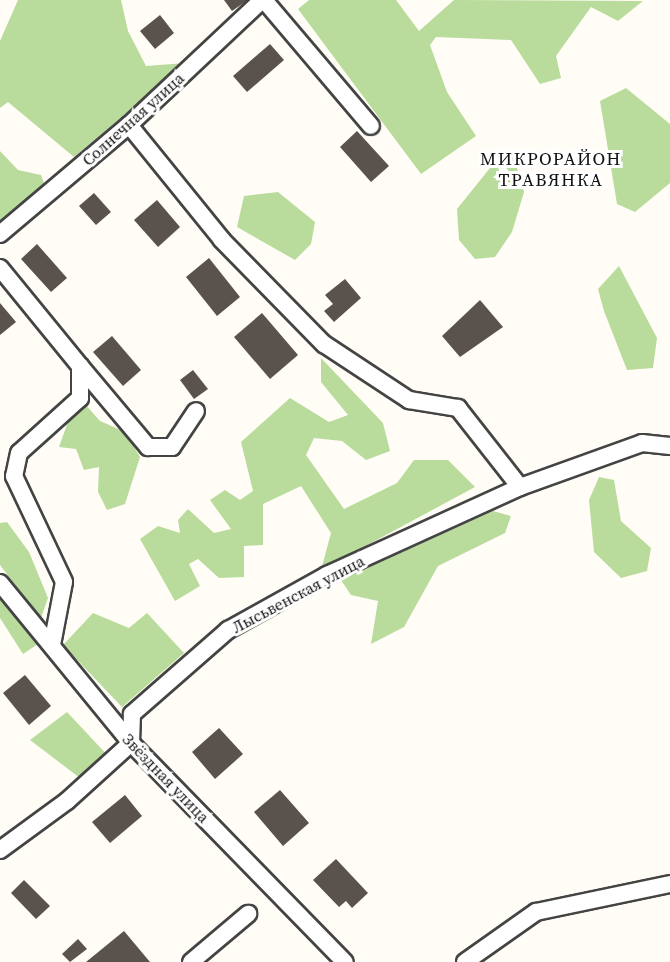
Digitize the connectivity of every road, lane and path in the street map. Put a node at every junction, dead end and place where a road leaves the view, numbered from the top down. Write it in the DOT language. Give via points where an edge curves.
graph roads {
  1 [pos="263,0"];
  2 [pos="129,125"];
  3 [pos="371,126"];
  4 [pos="0,234"];
  5 [pos="0,268"];
  6 [pos="80,366"];
  7 [pos="195,411"];
  8 [pos="670,446"];
  9 [pos="520,487"];
  10 [pos="0,583"];
  11 [pos="52,645"];
  12 [pos="131,743"];
  13 [pos="0,850"];
  14 [pos="670,884"];
  15 [pos="248,914"];
  16 [pos="191,962"];
  17 [pos="345,962"];
  18 [pos="465,962"];
  1 -- 2 [label="street, Солнечная улица"];
  1 -- 3 [label="street"];
  2 -- 4 [label="street, Солнечная улица"];
  2 -- 9 [label="street" via="222,240 324,344 409,400 458,408"];
  5 -- 6 [label="street"];
  6 -- 7 [label="street" via="148,447 172,447"];
  6 -- 11 [label="street" via="80,398 19,453 14,476 64,582"];
  8 -- 9 [label="street, Лысьвенская улица" via="642,443"];
  9 -- 12 [label="street, Лысьвенская улица" via="327,575 228,630 132,714"];
  10 -- 11 [label="street, Звёздная улица"];
  11 -- 12 [label="street, Звёздная улица"];
  12 -- 13 [label="street" via="67,801"];
  12 -- 17 [label="street, Звёздная улица"];
  14 -- 18 [label="street" via="536,912"];
  15 -- 16 [label="street"];
}
